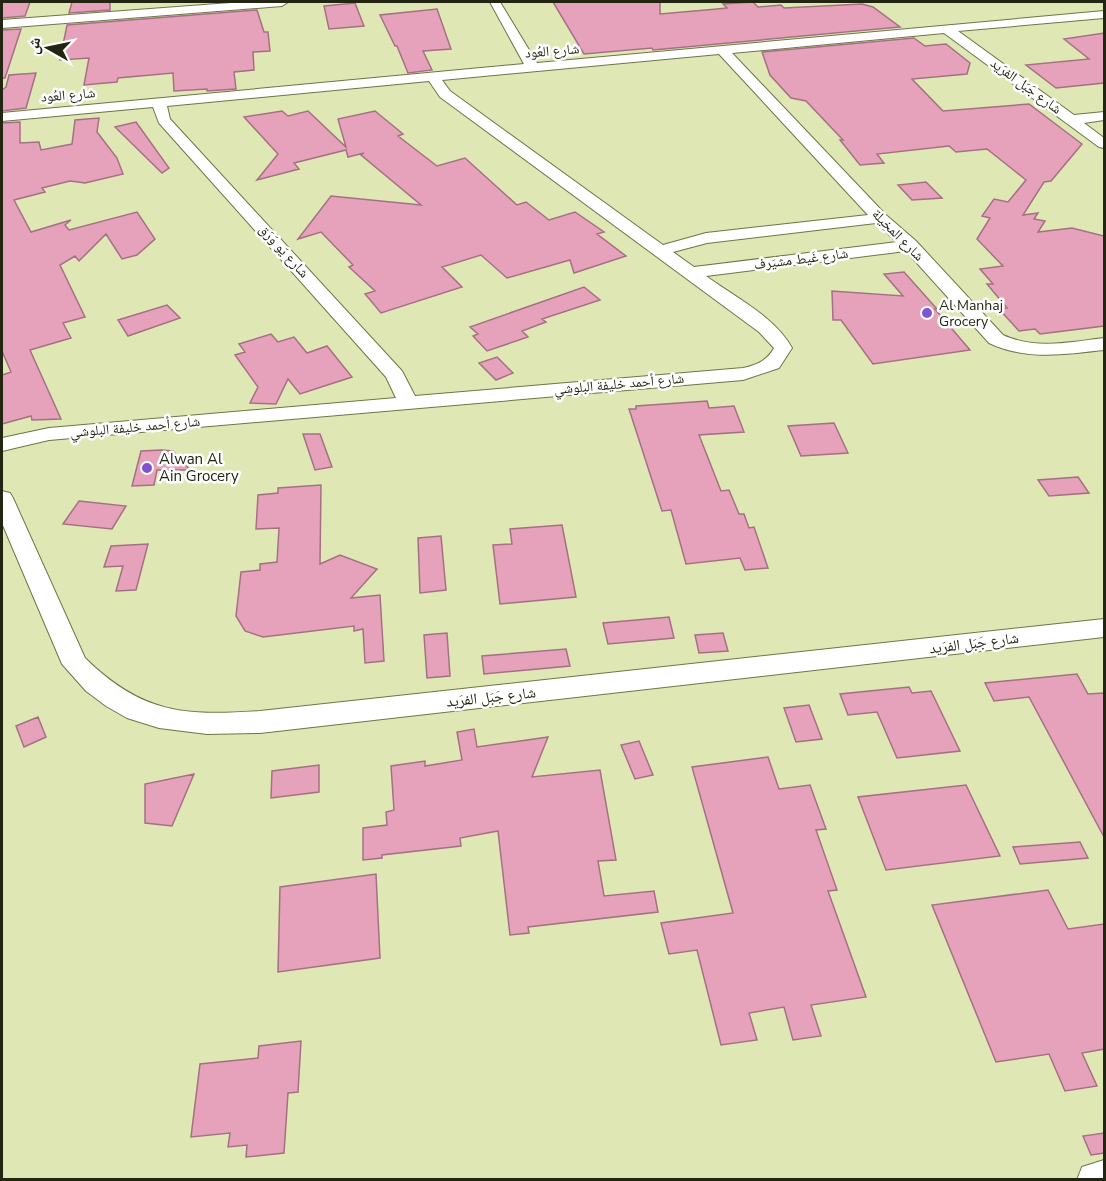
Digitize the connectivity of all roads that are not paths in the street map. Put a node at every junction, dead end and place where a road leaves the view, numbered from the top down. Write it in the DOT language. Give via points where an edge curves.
graph roads {
  1 [pos="282,2"];
  2 [pos="495,2"];
  3 [pos="1104,14"];
  4 [pos="2,24"];
  5 [pos="947,28"];
  6 [pos="723,50"];
  7 [pos="533,68"];
  8 [pos="433,77"];
  9 [pos="160,102"];
  10 [pos="1104,116"];
  11 [pos="2,117"];
  12 [pos="1072,120"];
  13 [pos="1104,144"];
  14 [pos="880,218"];
  15 [pos="910,245"];
  16 [pos="662,250"];
  17 [pos="691,273"];
  18 [pos="1104,344"];
  19 [pos="408,402"];
  20 [pos="2,445"];
  21 [pos="4,514"];
  22 [pos="1104,628"];
  23 [pos="1104,1178"];
  24 [pos="1095,1179"];
  1 -- 4 [label="street"];
  2 -- 7 [label="street"];
  3 -- 5 [label="street, شارع العُود"];
  5 -- 6 [label="street, شارع العُود"];
  5 -- 12 [label="street, شارع جَبَل الفرَيد"];
  6 -- 7 [label="street, شارع العُود"];
  6 -- 14 [label="street, شارع المخِيلة"];
  7 -- 8 [label="street, شارع العُود"];
  8 -- 9 [label="street, شارع العُود"];
  8 -- 16 [label="street, شارع أحمد خليفة البلوشي" via="448,96"];
  9 -- 11 [label="street, شارع العُود"];
  9 -- 19 [label="street, شارع يَو وَرَق" via="164,120 395,375"];
  10 -- 12 [label="street"];
  12 -- 13 [label="street, شارع جَبَل الفرَيد"];
  14 -- 15 [label="street, شارع المخِيلة"];
  14 -- 16 [label="street" via="706,238"];
  15 -- 17 [label="street, شارع غَيط مشيَرف"];
  15 -- 18 [label="street, شارع المخِيلة" via="1004,344 1035,350"];
  16 -- 17 [label="street, شارع أحمد خليفة البلوشي"];
  17 -- 19 [label="street, شارع أحمد خليفة البلوشي" via="778,339 783,348 779,360 767,368 743,374"];
  19 -- 20 [label="street, شارع أحمد خليفة البلوشي" via="49,434"];
  21 -- 22 [label="street, شارع جَبَل الفرَيد" via="75,664 117,702 183,723 260,722"];
  23 -- 24 [label="street"];
}
